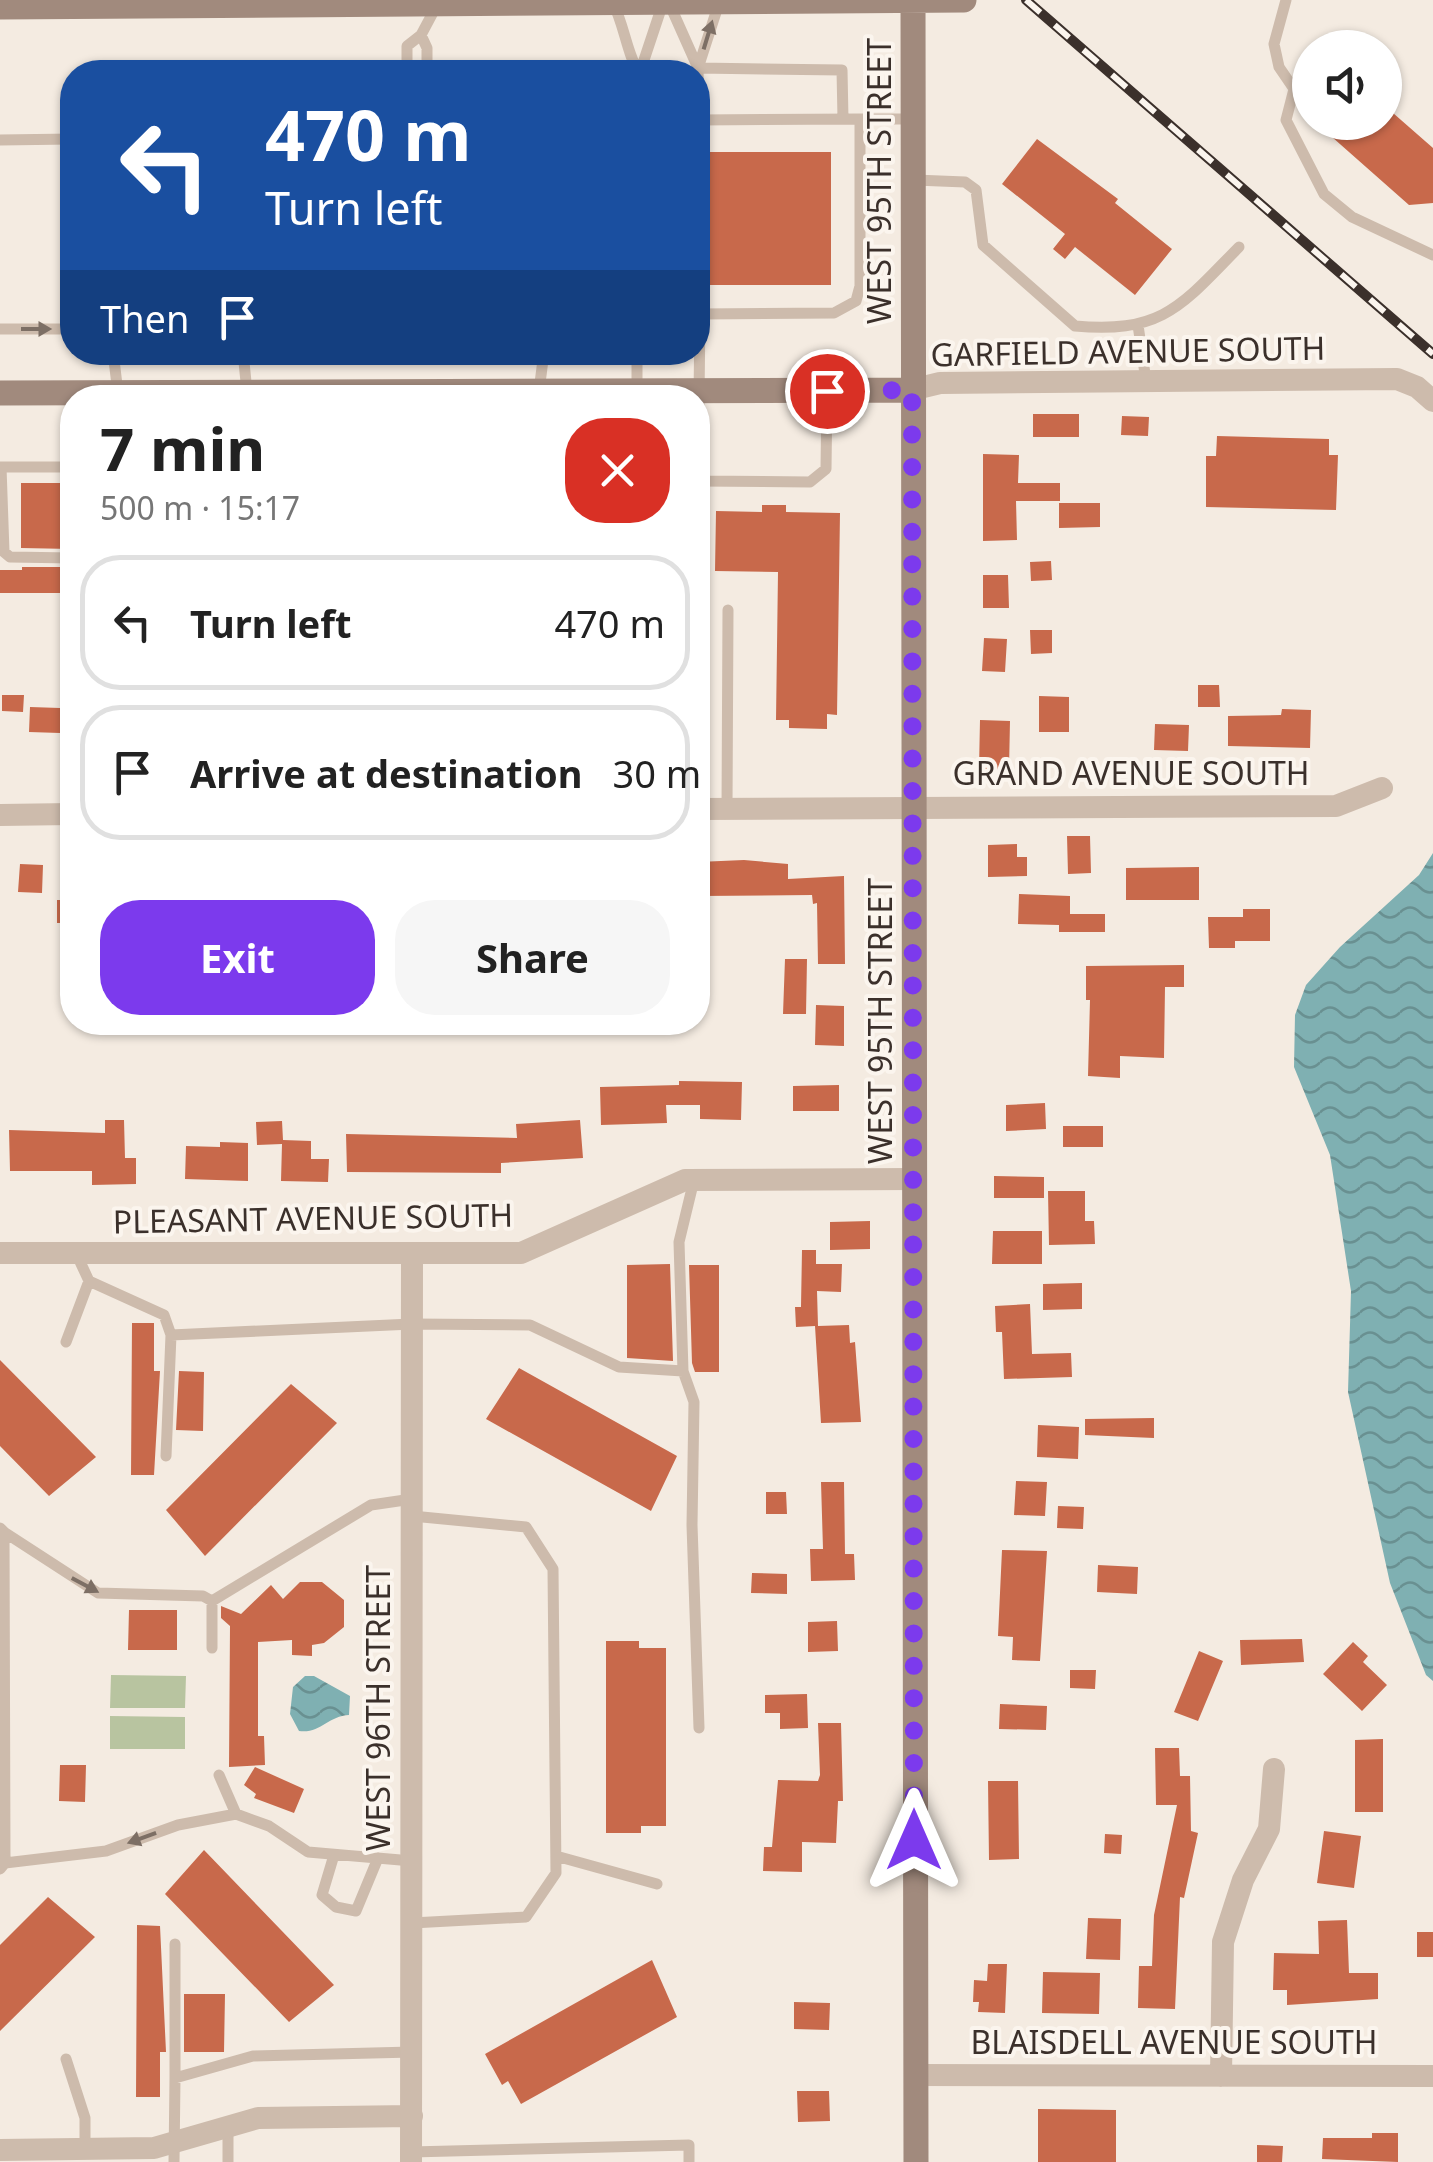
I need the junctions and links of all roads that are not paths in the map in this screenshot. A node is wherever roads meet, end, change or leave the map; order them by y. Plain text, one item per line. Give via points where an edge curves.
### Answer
1 (964, 0) edge
2 (1286, 0) edge
3 (913, 1) edge
4 (437, 2) edge
5 (719, 2) junction
6 (613, 3) junction
7 (666, 3) junction
8 (0, 7) edge
9 (422, 35) junction
10 (407, 60) edge
11 (427, 60) edge
12 (631, 60) edge
13 (643, 60) edge
14 (694, 60) edge
15 (701, 60) edge
16 (710, 68) edge
17 (843, 119) junction
18 (860, 119) junction
19 (912, 119) junction
20 (710, 120) edge
21 (0, 140) edge
22 (60, 140) edge
23 (912, 180) junction
24 (1239, 247) dead end
25 (1433, 255) edge
26 (710, 314) edge
27 (1138, 324) junction
28 (0, 329) edge
29 (60, 330) edge
30 (1146, 381) junction
31 (912, 390) junction
32 (710, 391) edge
33 (827, 391) junction
34 (0, 393) edge
35 (60, 394) edge
36 (1425, 394) edge
37 (1, 467) edge
38 (60, 467) edge
39 (710, 481) edge
40 (60, 558) edge
41 (728, 610) dead end
42 (1382, 788) dead end
43 (914, 806) junction
44 (727, 808) junction
45 (710, 809) edge
46 (60, 814) edge
47 (0, 815) edge
48 (913, 1179) junction
49 (694, 1180) junction
50 (0, 1253) edge
51 (76, 1253) junction
52 (412, 1253) junction
53 (89, 1281) junction
54 (412, 1324) junction
55 (170, 1336) junction
56 (66, 1342) dead end
57 (683, 1371) junction
58 (166, 1456) dead end
59 (412, 1507) junction
60 (2, 1530) edge
61 (212, 1601) junction
62 (212, 1648) dead end
63 (699, 1728) dead end
64 (1274, 1769) dead end
65 (219, 1775) dead end
66 (236, 1814) junction
67 (334, 1854) junction
68 (556, 1856) junction
69 (378, 1858) junction
70 (412, 1861) junction
71 (2, 1866) edge
72 (657, 1884) dead end
73 (412, 1922) junction
74 (175, 1944) dead end
75 (412, 2052) junction
76 (66, 2058) dead end
77 (915, 2075) junction
78 (1221, 2076) junction
79 (1433, 2076) edge
80 (175, 2078) junction
81 (412, 2116) junction
82 (228, 2127) junction
83 (0, 2150) edge
84 (85, 2150) junction
85 (174, 2152) edge
86 (412, 2157) edge
87 (228, 2162) edge
88 (689, 2162) edge
89 (916, 2162) edge

1 - 3 street
2 - 25 lane via 1274,44 1294,90 1286,120 1302,157 1324,194 1352,216
3 - 5 street
3 - 19 street, WEST 95TH STREET
4 - 6 street
4 - 8 street
4 - 9 lane
5 - 7 street
15 -> 5 lane
6 - 7 street
6 - 12 lane
7 - 13 lane via 650,29
7 - 14 lane
9 - 10 lane via 406,46
9 - 11 lane
16 - 17 lane via 842,70
17 - 18 lane
17 - 20 lane
18 - 19 lane
18 - 26 lane via 856,301 834,313
19 - 23 street, WEST 95TH STREET
21 - 22 lane
23 - 27 lane via 965,182 976,190 982,245 1075,326
23 - 31 street, WEST 95TH STREET
24 - 27 lane via 1172,312
27 - 30 lane
28 -> 29 lane
30 - 31 street, GARFIELD AVENUE SOUTH via 940,382
30 - 36 street, GARFIELD AVENUE SOUTH via 1397,379
31 - 33 street, GARFIELD AVENUE SOUTH
31 - 43 street, WEST 95TH STREET
32 - 33 street, GARFIELD AVENUE SOUTH
33 - 39 lane via 826,469 810,482
34 - 35 street, GARFIELD AVENUE SOUTH
37 - 38 lane
37 - 40 lane via 4,552
41 - 44 lane
42 - 43 street, GRAND AVENUE SOUTH via 1336,806
43 - 44 street, GRAND AVENUE SOUTH
43 - 48 street, WEST 95TH STREET
44 - 45 street, GRAND AVENUE SOUTH
46 - 47 street
48 - 49 street, PLEASANT AVENUE SOUTH
48 - 77 street, WEST 95TH STREET
49 - 52 street, PLEASANT AVENUE SOUTH via 521,1252
49 - 57 lane via 679,1242
50 - 51 street, PLEASANT AVENUE SOUTH
51 - 52 street, PLEASANT AVENUE SOUTH
51 - 53 lane
52 - 54 street, WEST 96TH STREET
53 - 55 lane via 164,1315
53 - 56 lane
54 - 55 lane
54 - 57 lane via 530,1326 619,1366
54 - 59 street, WEST 96TH STREET
55 - 58 lane
57 - 63 lane via 694,1402
59 - 61 lane via 370,1505
59 - 68 lane via 526,1528 553,1568
59 - 70 street, WEST 96TH STREET
60 -> 61 lane via 98,1593
60 - 71 lane
61 - 62 lane
64 - 78 street via 1270,1829 1243,1880 1224,1942
65 - 66 lane
66 - 67 lane via 308,1852
66 -> 71 lane via 178,1824 106,1851
67 - 69 lane
67 - 69 lane via 322,1895 356,1911
68 - 72 lane
68 - 73 lane via 556,1874 526,1917
69 - 70 lane
70 - 73 street, WEST 96TH STREET
73 - 75 street, WEST 96TH STREET
74 - 80 lane
75 - 80 lane via 253,2056
75 - 81 street, WEST 96TH STREET
76 - 84 lane via 85,2118
77 - 78 street, BLAISDELL AVENUE SOUTH
77 - 89 street, WEST 95TH STREET
78 - 79 street, BLAISDELL AVENUE SOUTH
80 - 85 lane
81 - 82 street via 281,2116
81 - 86 street, WEST 96TH STREET
82 - 85 street
82 - 87 lane
83 - 84 street
84 - 85 street
86 - 88 lane via 689,2145

